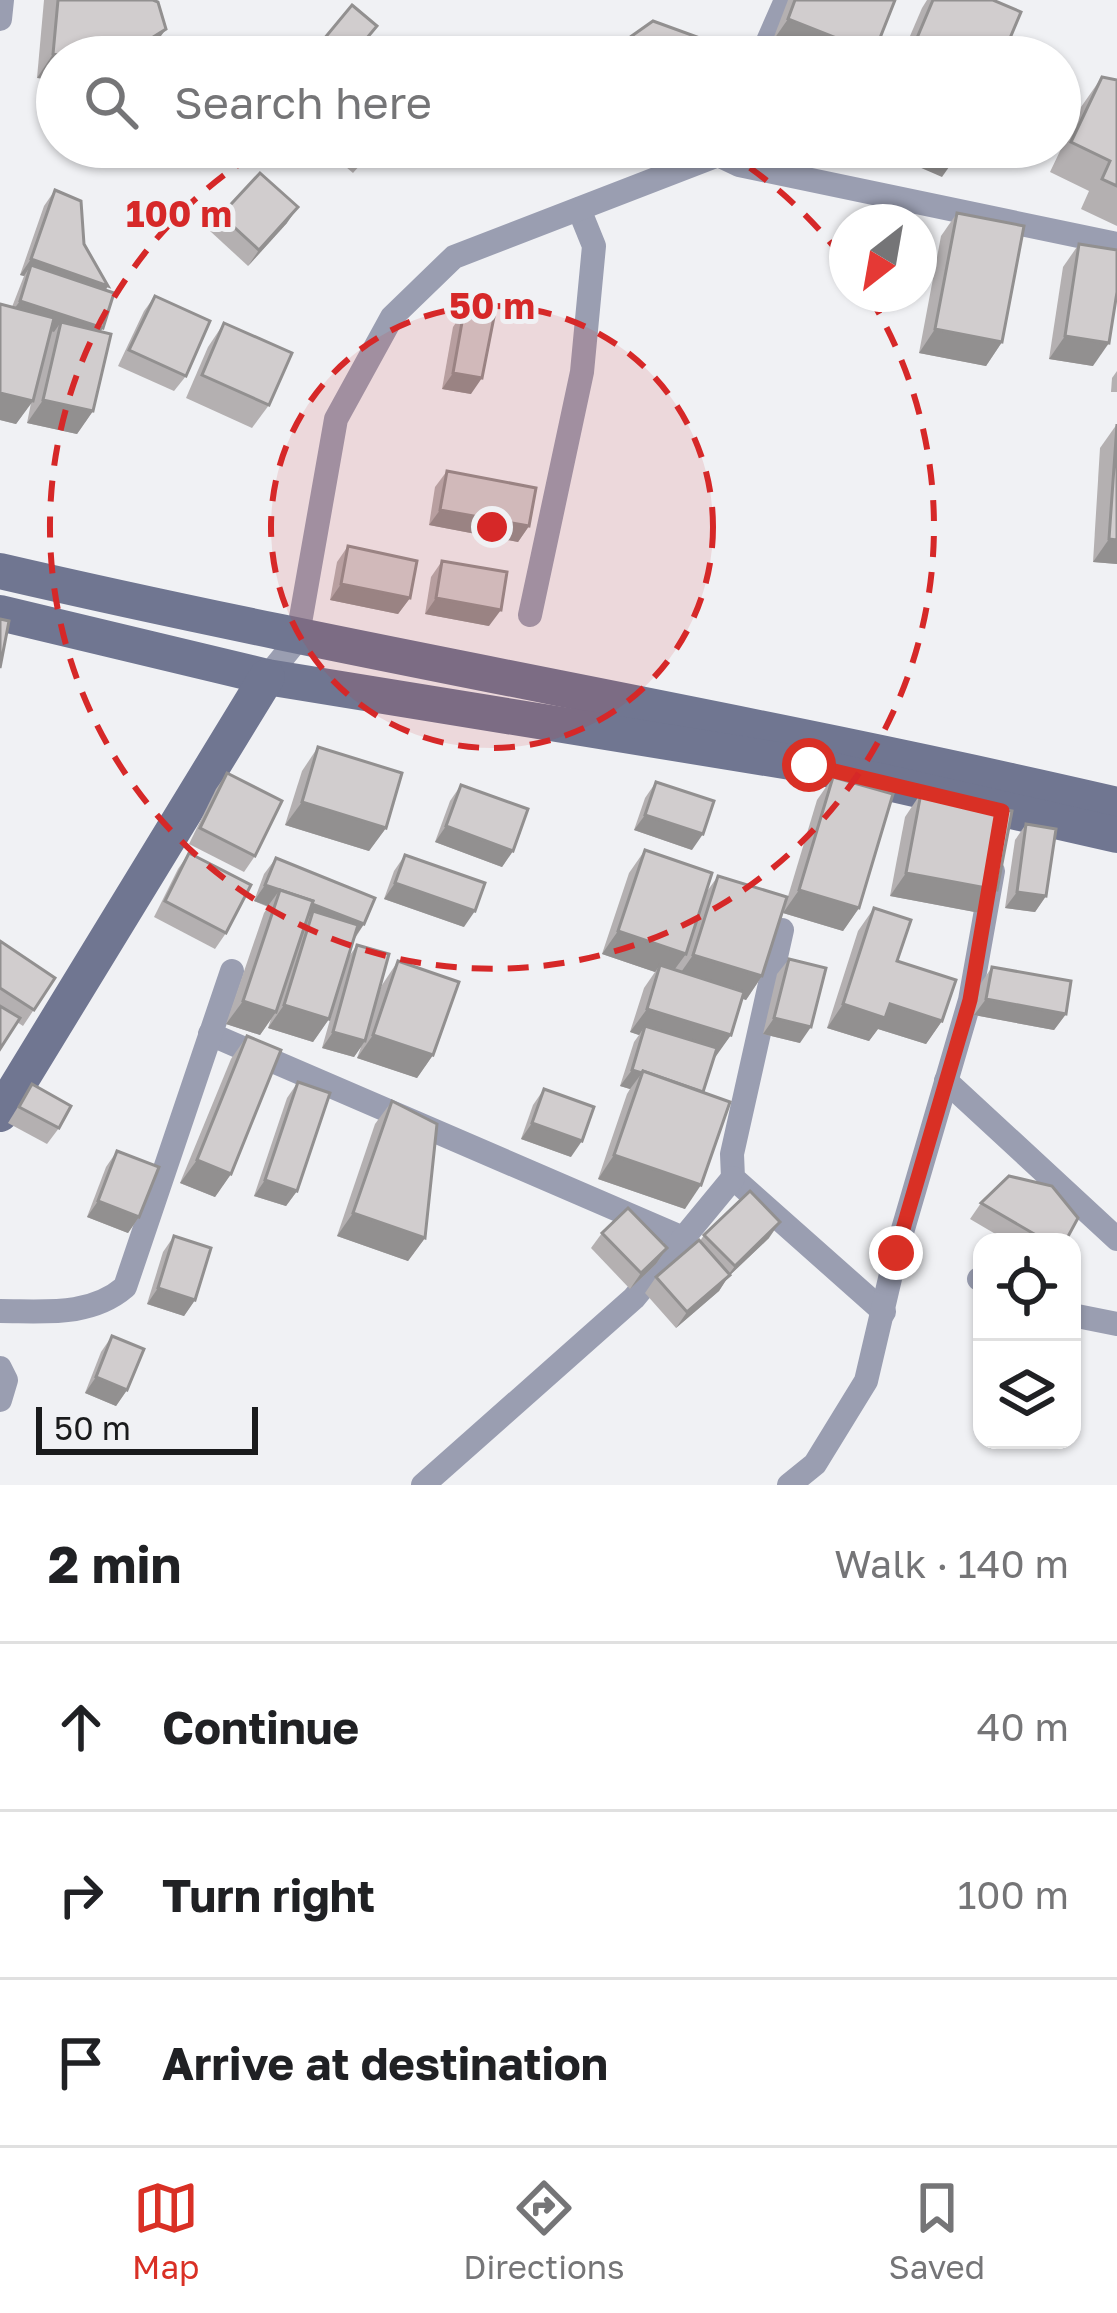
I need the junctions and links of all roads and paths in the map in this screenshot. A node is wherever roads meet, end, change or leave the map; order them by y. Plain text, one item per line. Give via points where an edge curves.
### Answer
1 (2, 0) edge
2 (786, 0) edge
3 (0, 19) edge
4 (770, 36) edge
5 (679, 168) edge
6 (753, 168) edge
7 (579, 209) junction
8 (1117, 244) edge
9 (0, 571) edge
10 (0, 613) edge
11 (530, 615) dead end
12 (297, 640) junction
13 (268, 677) junction
14 (1117, 805) edge
15 (999, 833) junction
16 (1117, 835) edge
17 (782, 930) edge
18 (232, 971) dead end
19 (210, 1034) junction
20 (946, 1081) junction
21 (0, 1114) edge
22 (733, 1178) junction
23 (683, 1238) junction
24 (1117, 1238) edge
25 (0, 1311) edge
26 (884, 1312) junction
27 (1081, 1317) edge
28 (1117, 1324) edge
29 (0, 1368) edge
30 (0, 1400) edge
31 (423, 1485) edge
32 (789, 1485) edge

1 - 3 street
2 - 4 street
5 - 7 street
6 - 8 street
7 - 11 street via 594,246 582,372
7 - 12 street via 454,257 392,317 336,419
9 - 12 street
10 - 13 street
12 - 13 street
12 - 14 street via 798,733
13 - 15 street via 809,765
13 - 21 street
15 - 16 street
15 - 20 street via 970,1000
17 - 22 street
18 - 19 street
19 - 23 street
19 - 25 street via 125,1287 107,1303 67,1311
20 - 24 street
20 - 26 street
22 - 23 street
22 - 26 street
23 - 31 street via 634,1298
26 - 32 street via 866,1381 842,1425
27 - 28 street
29 - 30 street

